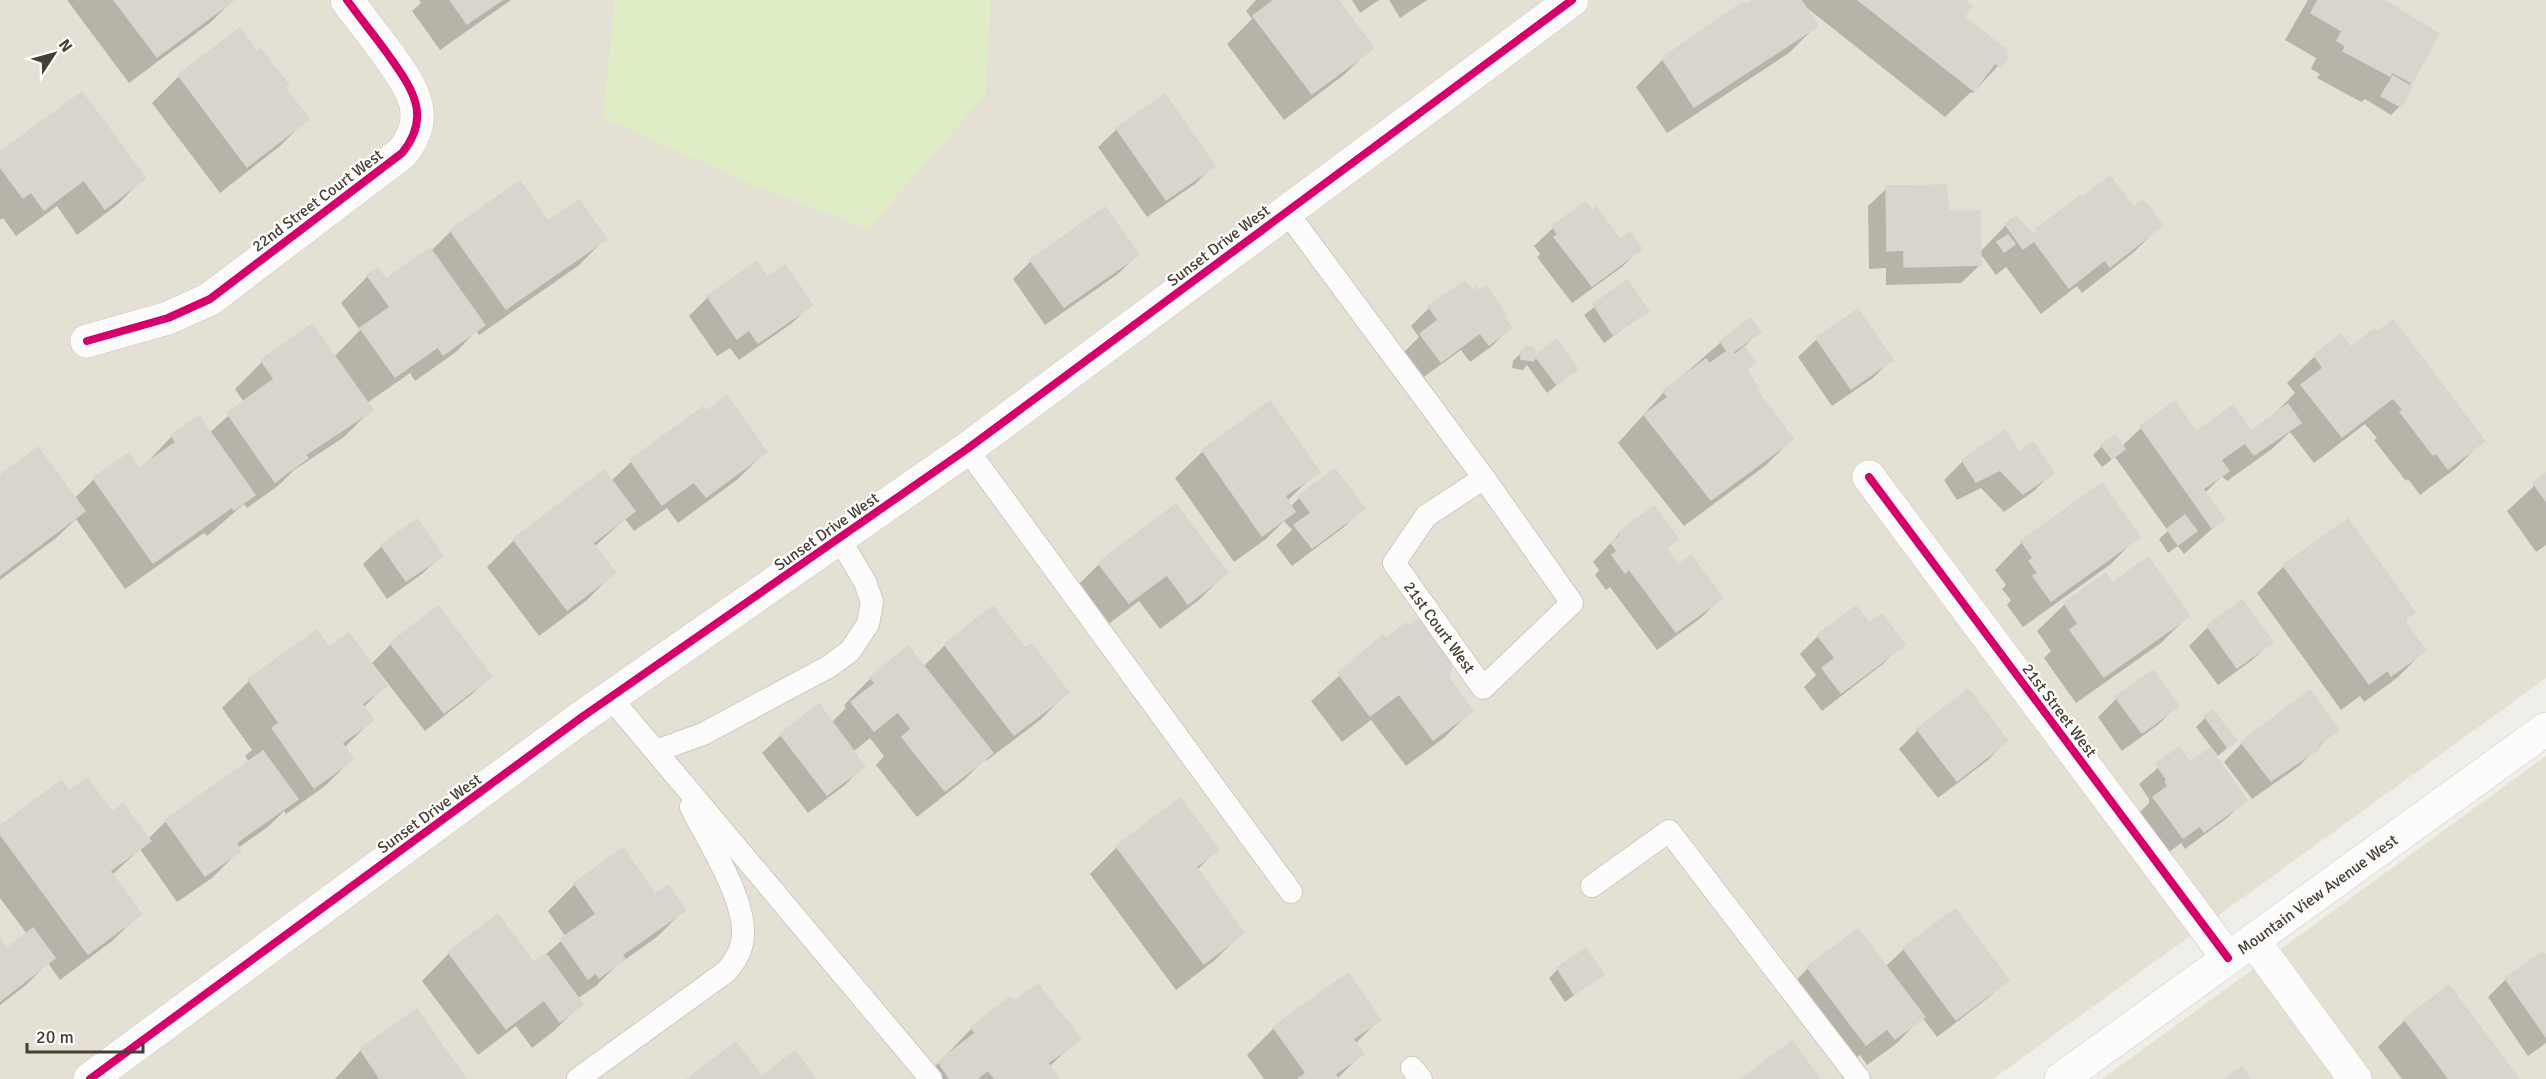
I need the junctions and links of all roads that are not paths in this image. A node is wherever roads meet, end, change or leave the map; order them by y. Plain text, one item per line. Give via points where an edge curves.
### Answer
1 (347, 0) edge
2 (1572, 0) edge
3 (1286, 211) junction
4 (87, 341) dead end
5 (967, 449) junction
6 (1869, 477) dead end
7 (1484, 478) junction
8 (839, 538) junction
9 (610, 697) junction
10 (2546, 729) edge
11 (656, 750) junction
12 (670, 768) junction
13 (1592, 886) dead end
14 (1291, 892) dead end
15 (2241, 949) junction
16 (90, 1079) edge
17 (578, 1079) edge
18 (931, 1079) edge
19 (1859, 1079) edge
20 (2061, 1079) edge
21 (2355, 1079) edge

1 - 4 street, 22nd Street Court West via 412,88 417,122 412,140 402,153 210,299 168,318
2 - 3 street, Sunset Drive West
3 - 5 street, Sunset Drive West
3 - 7 lane, 21st Court West
5 - 8 street, Sunset Drive West
5 - 14 lane
6 - 15 street, 21st Street West
7 - 7 lane, 21st Court West via 1572,603 1483,688 1394,562 1426,516
8 - 9 street, Sunset Drive West
8 - 11 lane via 866,582 872,602 868,624 855,645 828,667 703,734
9 - 11 lane
9 - 16 street, Sunset Drive West
10 - 15 street, Mountain View Avenue West
11 - 12 lane
12 - 17 lane via 732,886 743,926 743,942 727,971
12 - 18 lane
13 - 19 lane via 1669,831
15 - 20 street, Mountain View Avenue West
15 - 21 street, 21st Street West

